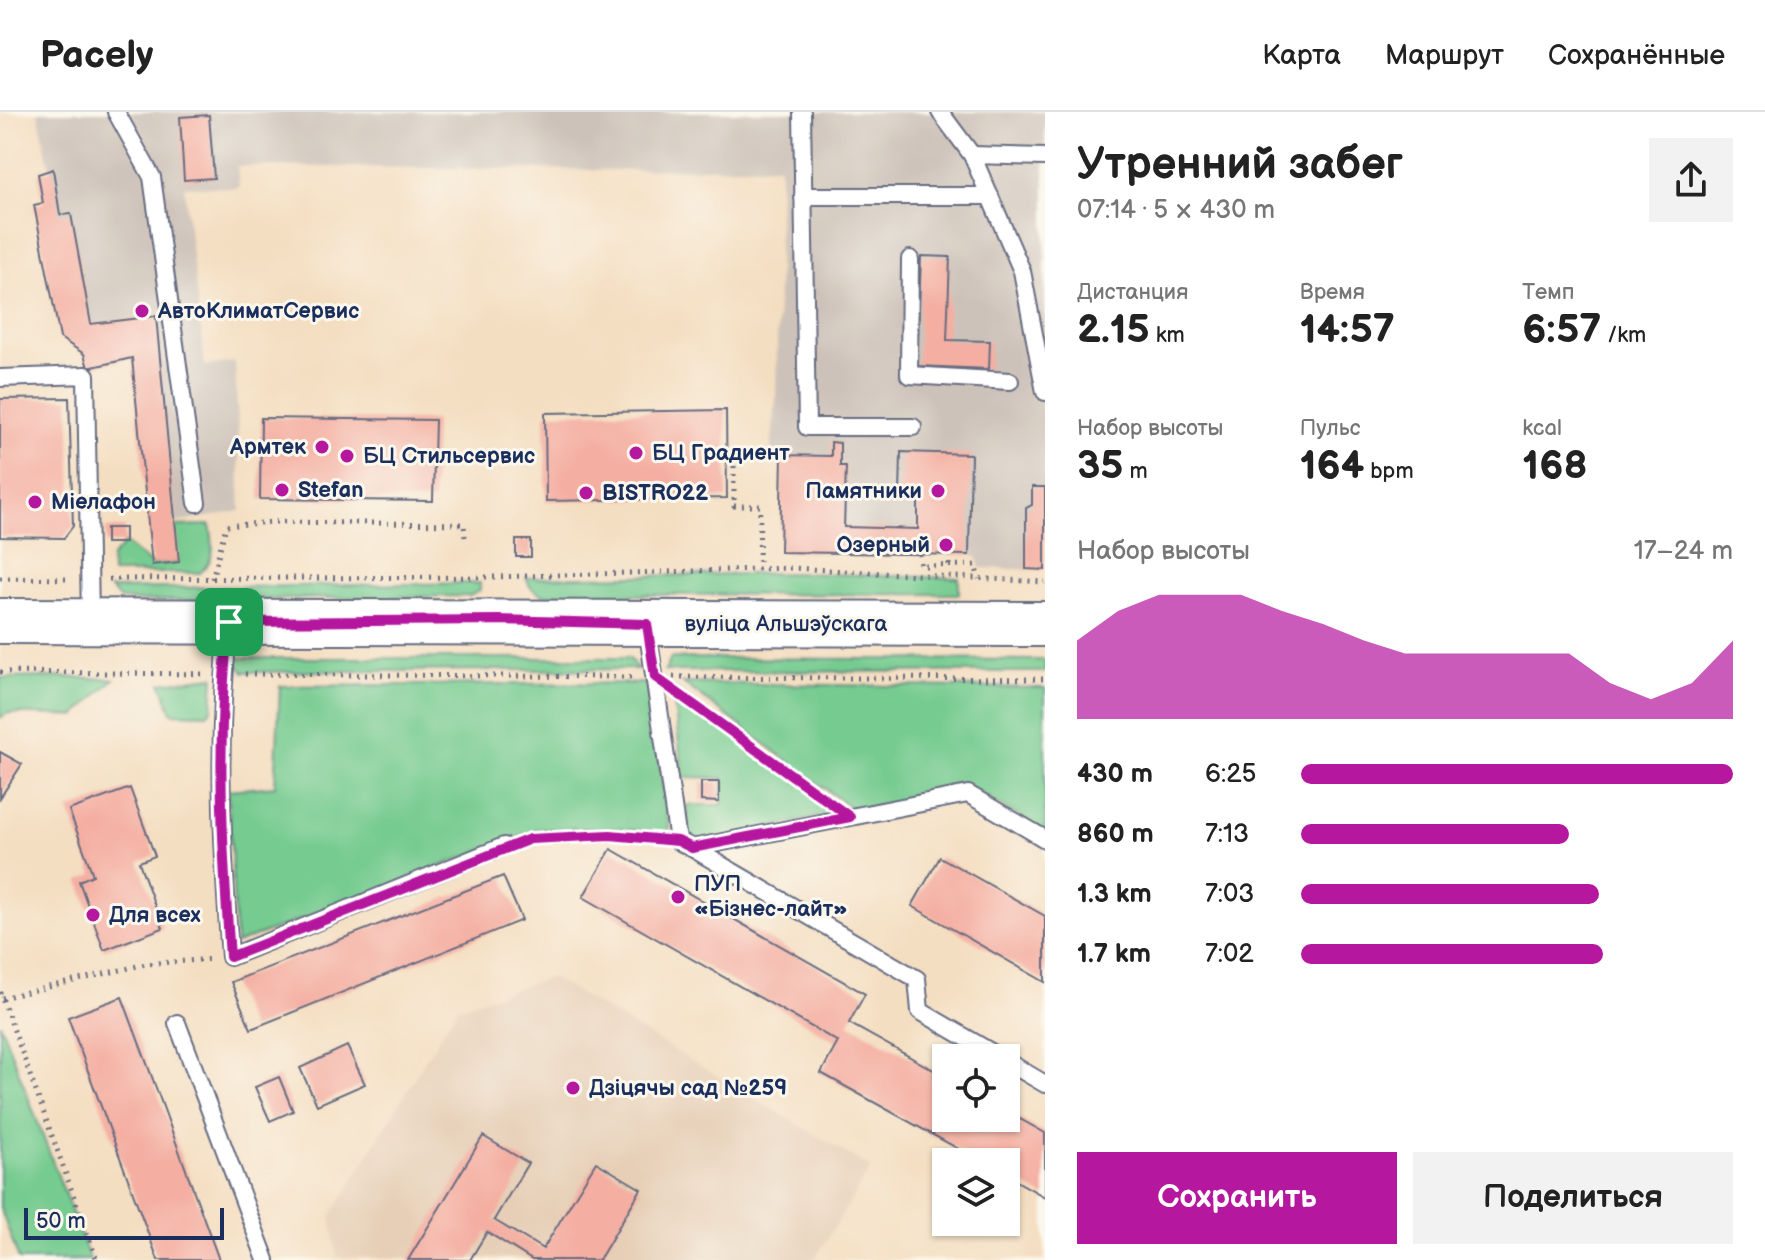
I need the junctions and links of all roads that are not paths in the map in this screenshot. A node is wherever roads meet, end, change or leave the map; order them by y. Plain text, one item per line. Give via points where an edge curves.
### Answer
1 (116, 112) edge
2 (802, 112) edge
3 (940, 112) edge
4 (972, 155) junction
5 (1045, 157) edge
6 (803, 196) junction
7 (990, 196) junction
8 (910, 259) dead end
9 (0, 378) edge
10 (1010, 381) dead end
11 (1045, 392) edge
12 (913, 427) dead end
13 (197, 503) dead end
14 (89, 600) junction
15 (0, 621) edge
16 (229, 622) junction
17 (647, 624) junction
18 (1045, 624) edge
19 (1045, 839) edge
20 (685, 845) junction
21 (504, 846) road end
22 (177, 1023) dead end
23 (977, 1044) edge
24 (1020, 1069) edge
25 (1045, 1084) edge
26 (266, 1260) edge

1 - 13 lane via 152,177
2 - 6 lane
3 - 4 lane
4 - 5 lane
4 - 7 lane
6 - 7 lane
6 - 12 lane via 807,427
7 - 11 lane via 1022,271
8 - 10 lane via 909,375
9 - 14 lane via 86,375
14 - 15 main road, вуліца Альшэўскага
14 - 16 main road, вуліца Альшэўскага
16 - 17 main road, вуліца Альшэўскага
16 - 21 lane via 220,817 230,957
17 - 18 main road, вуліца Альшэўскага
17 - 20 lane
19 - 20 lane via 968,794
20 - 23 lane via 917,979 920,1011
22 - 26 lane
24 - 25 lane

